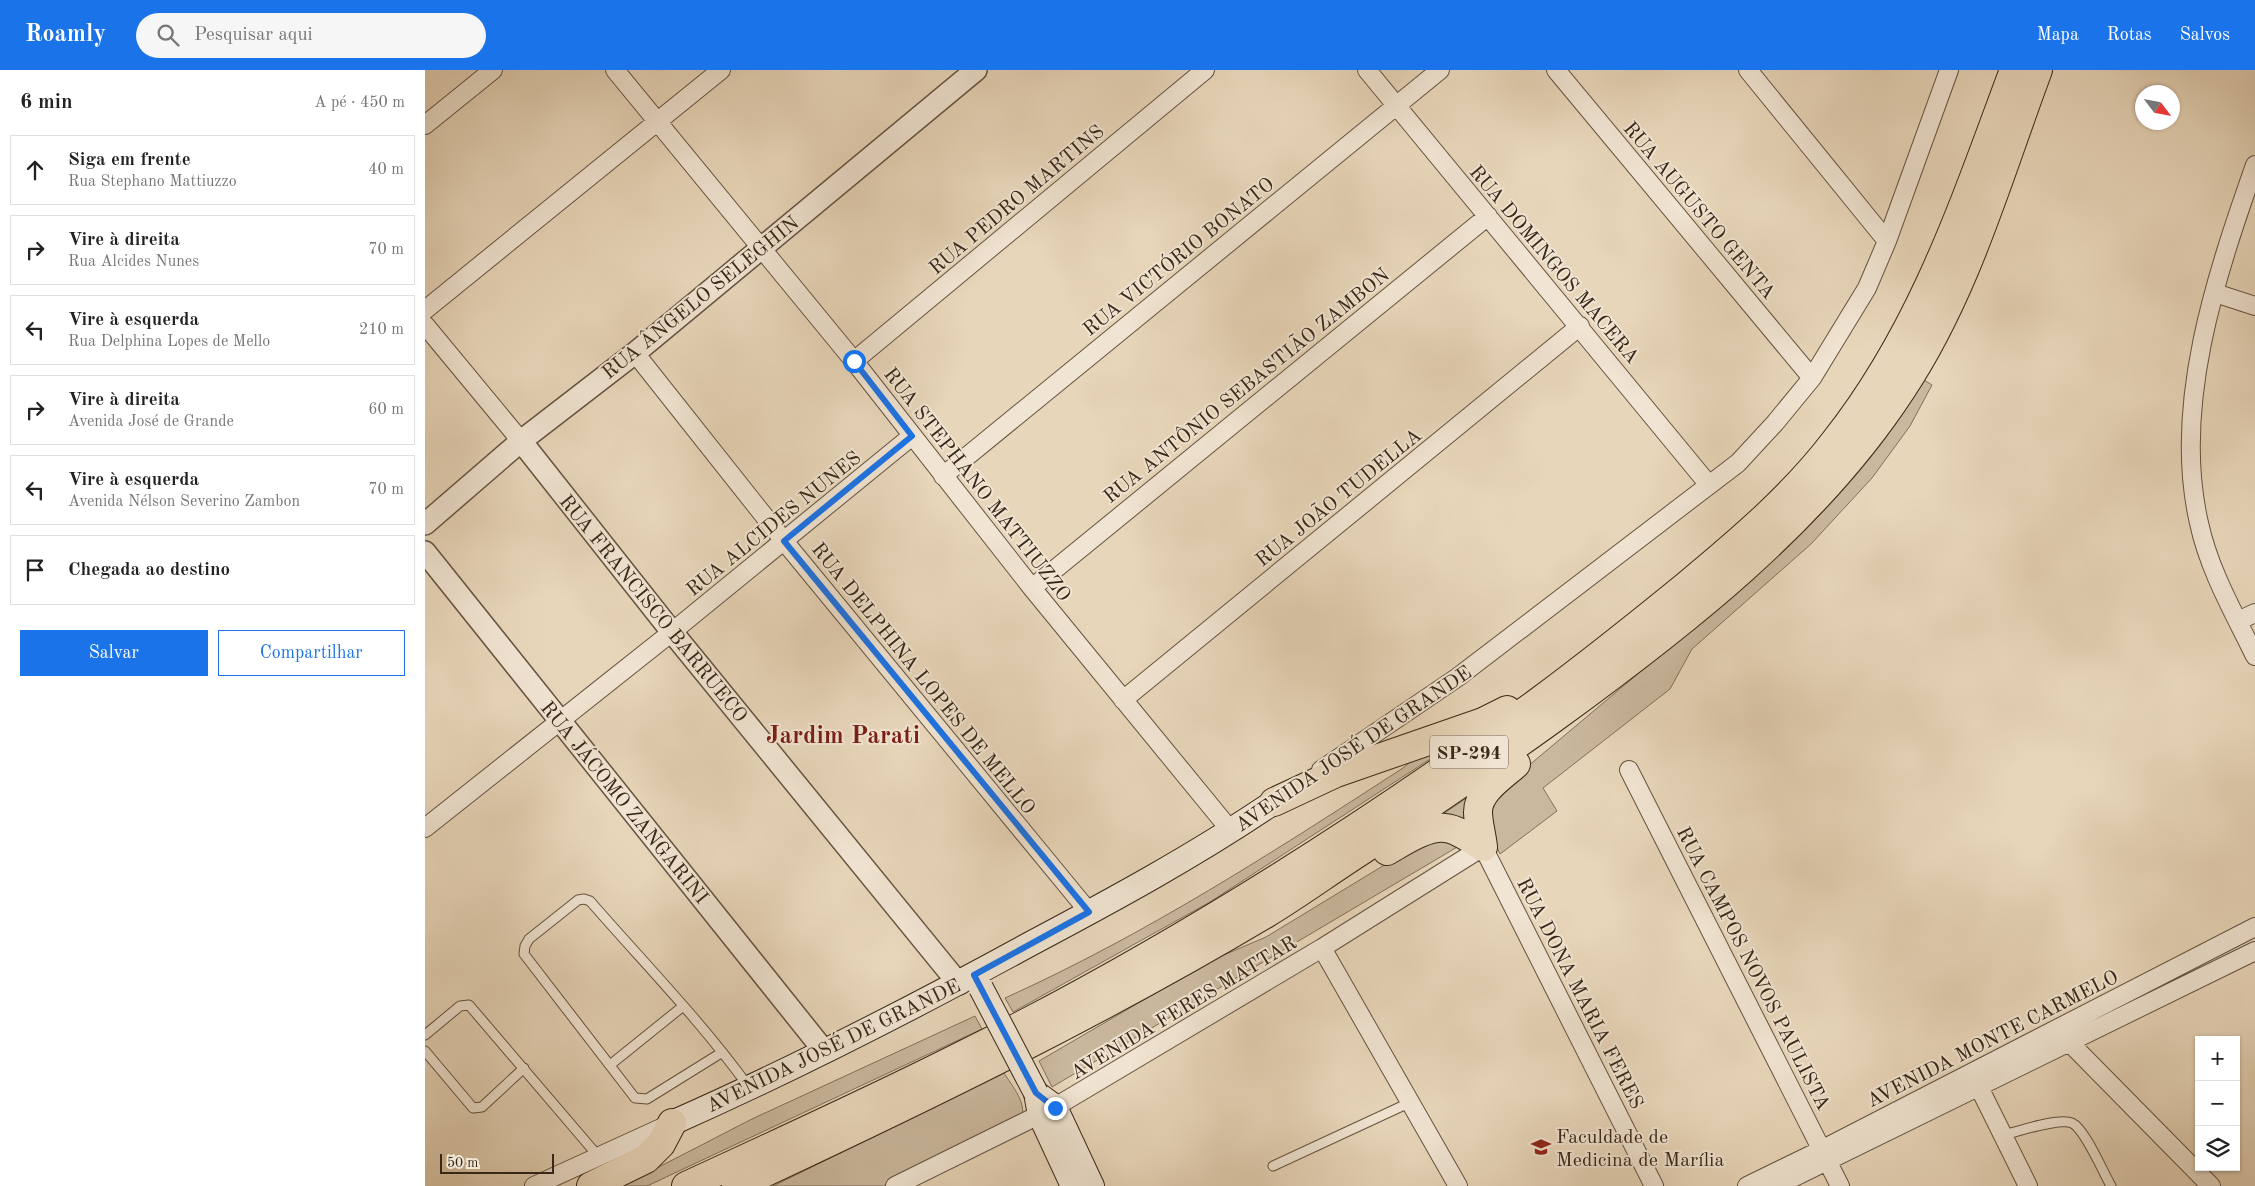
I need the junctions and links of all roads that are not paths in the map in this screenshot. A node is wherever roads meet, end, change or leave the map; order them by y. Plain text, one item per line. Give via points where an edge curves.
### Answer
1 (493, 70) edge
2 (615, 70) edge
3 (721, 70) edge
4 (976, 70) edge
5 (1205, 70) edge
6 (1367, 70) edge
7 (1440, 70) edge
8 (1556, 70) edge
9 (1748, 70) edge
10 (2014, 70) edge
11 (2038, 70) edge
12 (1943, 74) edge
13 (1397, 105) junction
14 (659, 121) junction
15 (425, 125) edge
16 (2255, 165) edge
17 (1488, 216) junction
18 (1887, 241) junction
19 (761, 247) junction
20 (2215, 293) junction
21 (2255, 306) edge
22 (425, 310) edge
23 (425, 325) edge
24 (1580, 326) junction
25 (635, 353) junction
26 (854, 361) junction
27 (1812, 378) junction
28 (912, 436) junction
29 (521, 441) junction
30 (943, 476) junction
31 (1709, 485) junction
32 (425, 524) edge
33 (784, 541) junction
34 (425, 552) edge
35 (1032, 588) junction
36 (2255, 613) edge
37 (2238, 621) junction
38 (672, 632) junction
39 (2255, 656) edge
40 (1605, 666) junction
41 (1123, 700) junction
42 (561, 720) junction
43 (1629, 770) dead end
44 (1274, 802) junction
45 (425, 828) edge
46 (1231, 831) junction
47 (1483, 847) junction
48 (1273, 909) junction
49 (1089, 912) junction
50 (2255, 927) edge
51 (1322, 948) junction
52 (2255, 952) edge
53 (971, 982) junction
54 (682, 1007) junction
55 (2066, 1023) junction
56 (425, 1035) edge
57 (2070, 1043) junction
58 (425, 1050) edge
59 (825, 1052) junction
60 (721, 1054) junction
61 (609, 1065) junction
62 (524, 1068) junction
63 (1975, 1079) junction
64 (750, 1089) junction
65 (1411, 1102) junction
66 (1044, 1105) junction
67 (672, 1123) junction
68 (2003, 1135) junction
69 (1825, 1155) junction
70 (598, 1156) junction
71 (1273, 1166) dead end
72 (534, 1186) edge
73 (591, 1186) edge
74 (687, 1186) edge
75 (736, 1186) edge
76 (895, 1186) edge
77 (1073, 1186) edge
78 (1092, 1186) edge
79 (1458, 1186) edge
80 (1654, 1186) edge
81 (1747, 1186) edge
82 (1776, 1186) edge
83 (1840, 1186) edge
84 (2028, 1186) edge
85 (2111, 1186) edge
86 (2211, 1186) edge

1 - 15 street
2 - 14 street, RUA STEPHANO MATTIUZZO
3 - 14 street
4 - 19 street, RUA ÂNGELO SELEGHIN
5 - 26 street, RUA PEDRO MARTINS
6 - 13 street, RUA DOMINGOS MACERA
7 - 13 street, RUA VICTÓRIO BONATO
8 - 27 street, RUA AUGUSTO GENTA
9 - 18 street
10 - 40 highway, SP-294 via 1946,252 1903,340 1859,409 1807,475
11 - 40 highway, SP-294 via 1947,308 1923,355 1879,422 1811,504 1775,539 1723,585
12 - 18 street, AVENIDA JOSÉ DE GRANDE
13 - 17 street, RUA DOMINGOS MACERA
13 - 30 street, RUA VICTÓRIO BONATO
14 - 19 street, RUA STEPHANO MATTIUZZO
14 - 22 street
16 - 20 street via 2225,252
17 - 24 street, RUA DOMINGOS MACERA
17 - 35 street, RUA ANTÔNIO SEBASTIÃO ZAMBON
18 - 27 street, AVENIDA JOSÉ DE GRANDE via 1867,288
19 - 25 street, RUA ÂNGELO SELEGHIN
19 - 26 street, RUA STEPHANO MATTIUZZO
20 - 21 street
20 - 37 street via 2195,379 2191,480 2199,526 2219,585
23 - 29 street, RUA FRANCISCO BARRUECO
24 - 31 street, RUA DOMINGOS MACERA
24 - 41 street, RUA JOÃO TUDELLA
25 - 29 street, RUA ÂNGELO SELEGHIN
25 - 33 street, RUA DELPHINA LOPES DE MELLO
26 - 28 street, RUA STEPHANO MATTIUZZO
27 - 31 street, AVENIDA JOSÉ DE GRANDE via 1738,463
28 - 30 street, RUA STEPHANO MATTIUZZO
28 - 33 street, RUA ALCIDES NUNES
29 - 32 street, RUA ÂNGELO SELEGHIN
29 - 38 street, RUA FRANCISCO BARRUECO
30 - 35 street, RUA STEPHANO MATTIUZZO
31 - 44 street, AVENIDA JOSÉ DE GRANDE via 1458,677
33 - 38 street, RUA ALCIDES NUNES
33 - 49 street, RUA DELPHINA LOPES DE MELLO
34 - 42 street, RUA JÁCOMO ZANGARINI
35 - 41 street, RUA STEPHANO MATTIUZZO
36 - 37 street
37 - 39 street
38 - 42 street, RUA ALCIDES NUNES
38 - 53 street, RUA FRANCISCO BARRUECO
40 - 44 highway via 1483,722 1337,773
40 - 47 highway via 1486,791 1478,812
40 - 48 highway, SP-294 via 1477,774
40 - 74 highway, SP-294 via 1324,849 1121,970 965,1055
41 - 46 street, RUA STEPHANO MATTIUZZO
42 - 45 street, RUA ALCIDES NUNES
42 - 59 street, RUA JÁCOMO ZANGARINI
43 - 69 street, RUA CAMPOS NOVOS PAULISTA
44 - 46 main road, AVENIDA JOSÉ DE GRANDE
46 - 49 main road, AVENIDA JOSÉ DE GRANDE
47 - 48 highway via 1456,831 1437,829 1402,843 1303,899
47 - 51 street, AVENIDA FERES MATTAR
47 - 80 street, RUA DONA MARIA FERES
48 - 75 highway, SP-294 via 1129,990 972,1072
49 - 53 main road, AVENIDA JOSÉ DE GRANDE
50 - 55 street, AVENIDA MONTE CARMELO
51 - 65 street
51 - 66 street, AVENIDA FERES MATTAR
52 - 57 street, AVENIDA MONTE CARMELO
53 - 59 main road, AVENIDA JOSÉ DE GRANDE
53 - 66 main road, bridge
54 - 60 lane
54 - 61 lane
54 - 61 lane via 590,901 578,900 529,939 523,954
55 - 57 street
55 - 63 street, AVENIDA MONTE CARMELO
56 - 62 lane via 465,1004 469,1005
57 - 63 street, AVENIDA MONTE CARMELO
57 - 86 street
58 - 62 lane via 473,1108 482,1107
59 - 64 main road, AVENIDA JOSÉ DE GRANDE
60 - 61 lane via 641,1100 635,1098
60 - 64 lane
62 - 70 lane
63 - 68 street
63 - 69 street, AVENIDA MONTE CARMELO
64 - 67 main road, AVENIDA JOSÉ DE GRANDE
65 - 71 lane
65 - 79 street
66 - 76 street, AVENIDA FERES MATTAR
66 - 77 main road
66 - 78 main road
67 - 70 street, AVENIDA JOSÉ DE GRANDE
67 - 73 highway via 661,1144 646,1160
68 - 84 street
68 - 85 lane via 2061,1121 2071,1122 2080,1129
69 - 81 street, AVENIDA MONTE CARMELO
69 - 82 street, AVENIDA MONTE CARMELO
69 - 83 street, RUA CAMPOS NOVOS PAULISTA
70 - 72 street, AVENIDA JOSÉ DE GRANDE

